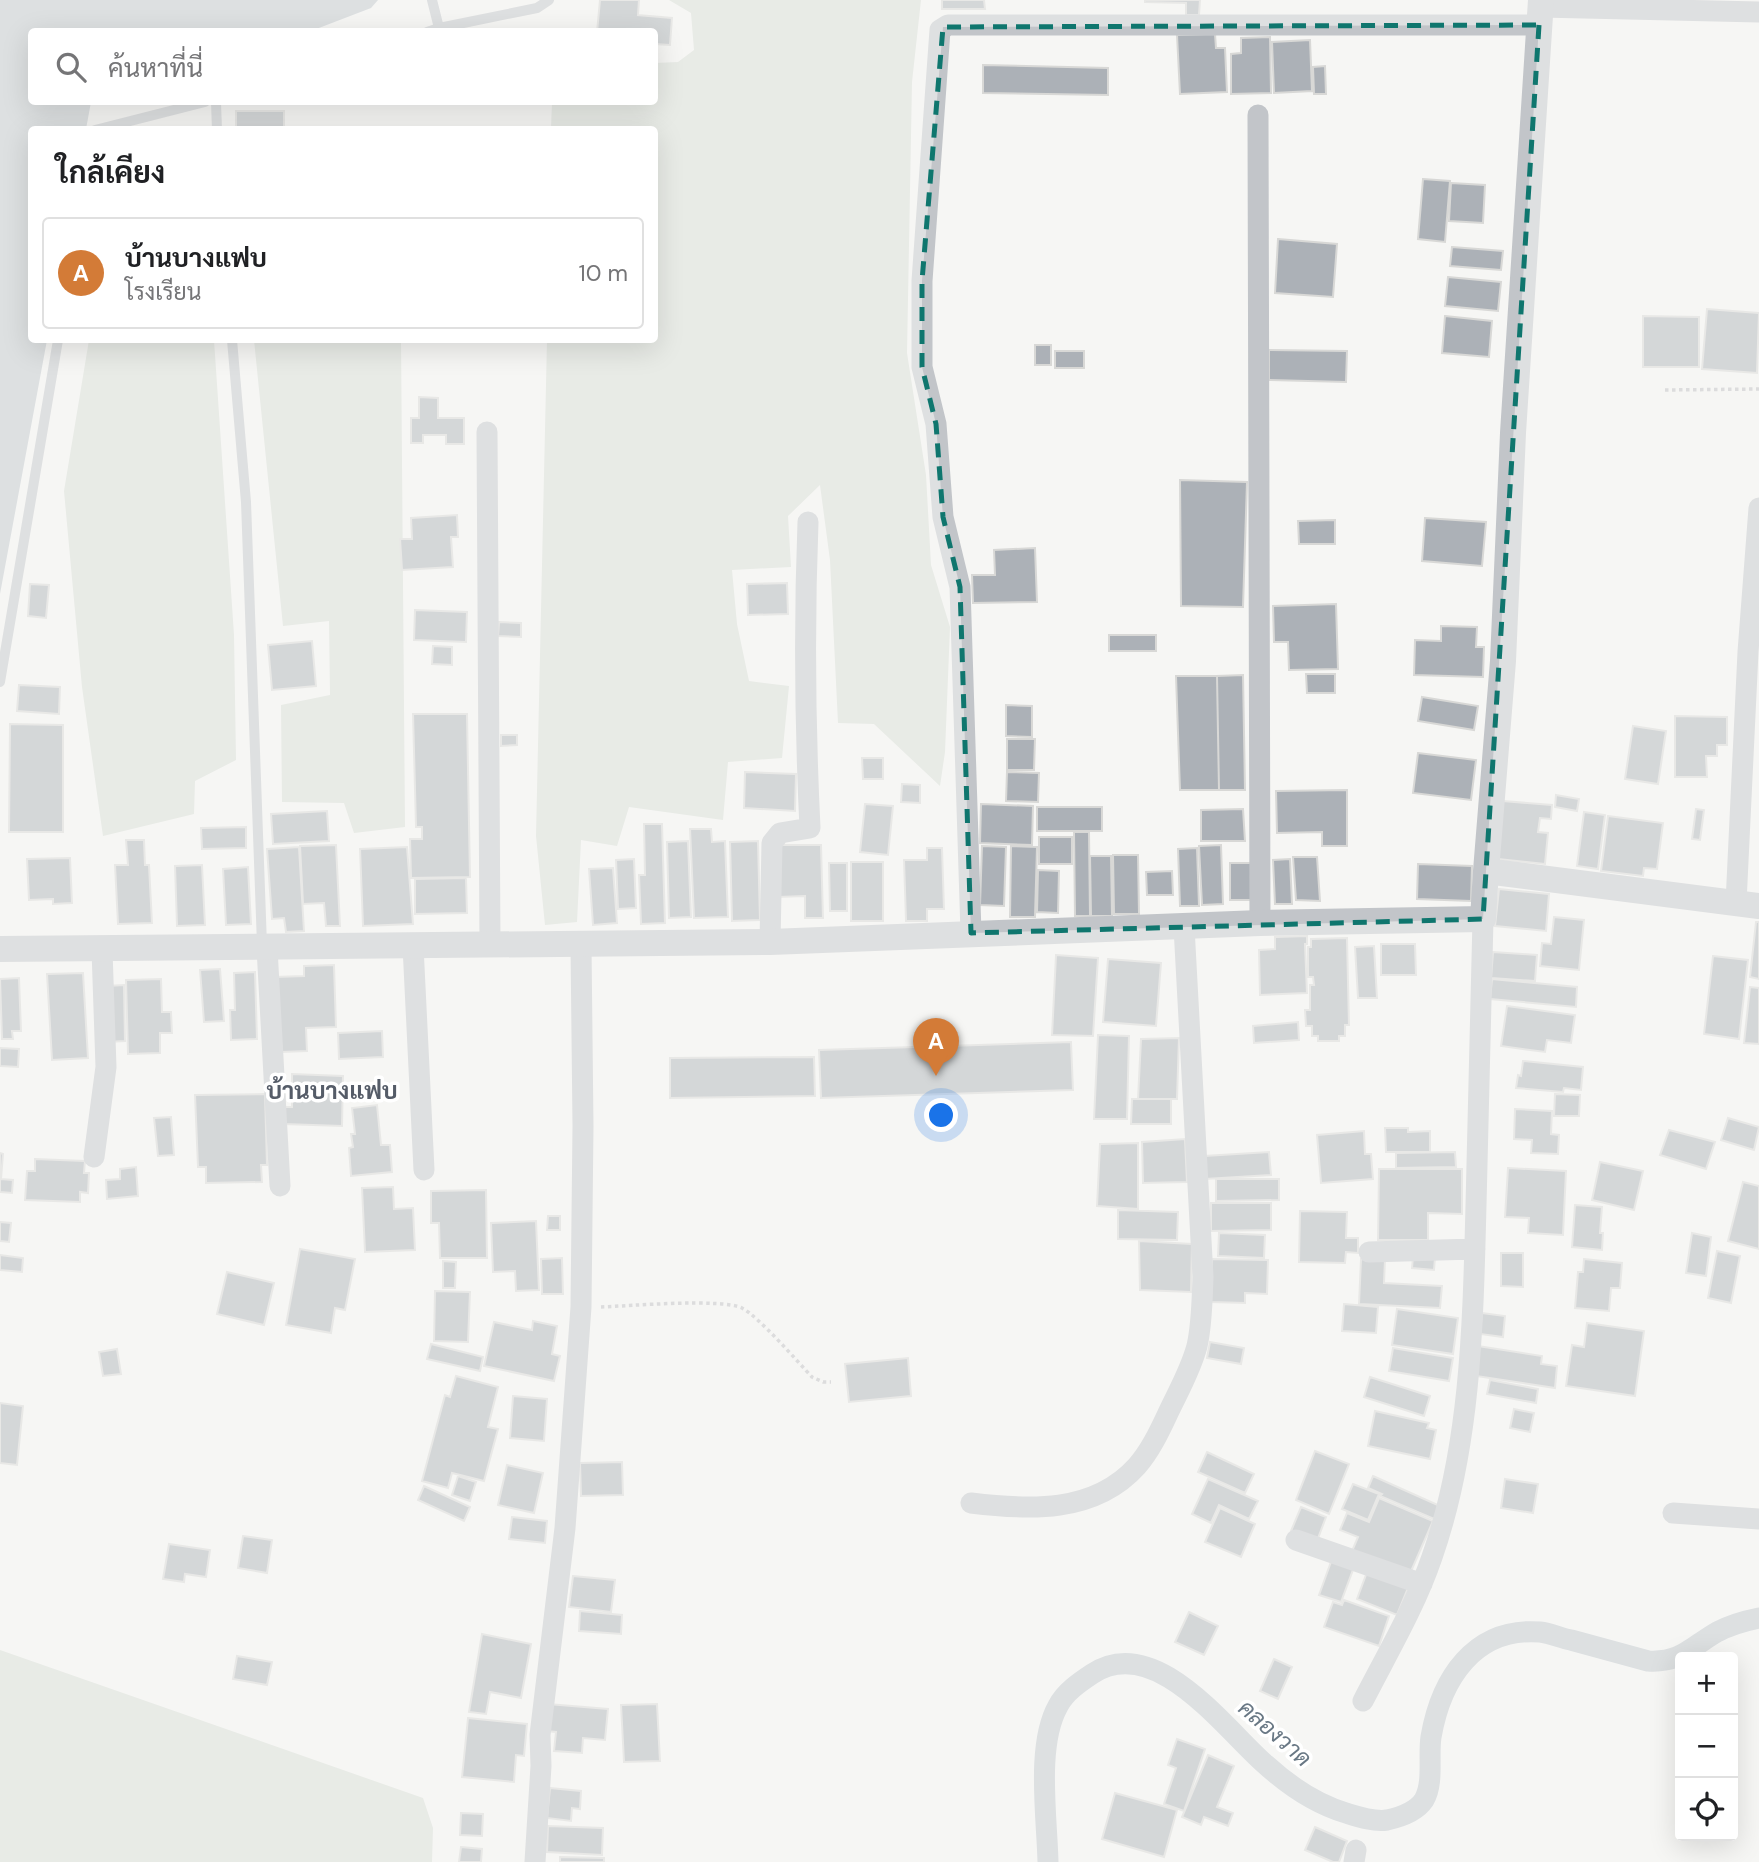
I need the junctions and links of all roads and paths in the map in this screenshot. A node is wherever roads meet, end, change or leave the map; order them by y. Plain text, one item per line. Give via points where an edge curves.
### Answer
1 (432, 0) edge
2 (549, 0) edge
3 (1540, 11) edge
4 (1759, 12) edge
5 (433, 28) edge
6 (442, 28) edge
7 (193, 105) edge
8 (216, 105) edge
9 (1258, 115) dead end
10 (111, 126) edge
11 (217, 126) edge
12 (57, 343) edge
13 (232, 343) edge
14 (1759, 389) edge
15 (1665, 390) dead end
16 (487, 432) dead end
17 (1759, 508) edge
18 (808, 522) dead end
19 (0, 682) edge
20 (1486, 872) junction
21 (1747, 905) edge
22 (1483, 919) junction
23 (1260, 923) junction
24 (1184, 927) junction
25 (971, 933) junction
26 (771, 942) junction
27 (580, 945) junction
28 (413, 946) junction
29 (490, 946) junction
30 (264, 948) junction
31 (0, 949) edge
32 (102, 950) junction
33 (94, 1157) dead end
34 (424, 1170) dead end
35 (280, 1186) dead end
36 (1475, 1250) junction
37 (1369, 1252) dead end
38 (581, 1307) junction
39 (831, 1382) dead end
40 (971, 1503) dead end
41 (1673, 1513) dead end
42 (1759, 1519) edge
43 (1296, 1540) dead end
44 (1422, 1584) junction
45 (1363, 1701) dead end
46 (536, 1862) edge

1 - 5 lane
2 - 6 lane via 537,8
3 - 4 street
3 - 20 street via 1503,661
3 - 25 street via 947,24 940,30 922,281 922,367 936,424 943,517 960,587
7 - 10 lane
8 - 11 lane
9 - 23 street
12 - 19 lane
13 - 30 lane via 246,502
14 - 15 path
16 - 29 street
17 - 21 street via 1748,652
18 - 26 street via 804,638 810,828 780,833 772,843
20 - 21 street
20 - 22 street
22 - 23 street
22 - 36 street
23 - 24 street
24 - 25 street
24 - 40 street via 1203,1277 1200,1328 1191,1365 1146,1455 1111,1488 1077,1502 1047,1507
25 - 26 street
26 - 27 street
27 - 29 street
27 - 38 street
28 - 29 street
28 - 30 street
28 - 34 street
30 - 32 street
30 - 35 street
31 - 32 street
32 - 33 street via 106,1067
36 - 37 street
36 - 44 street via 1465,1403 1449,1495
38 - 39 path via 740,1307 811,1377
38 - 46 street via 565,1528 540,1735
41 - 42 street
43 - 44 street
44 - 45 street

